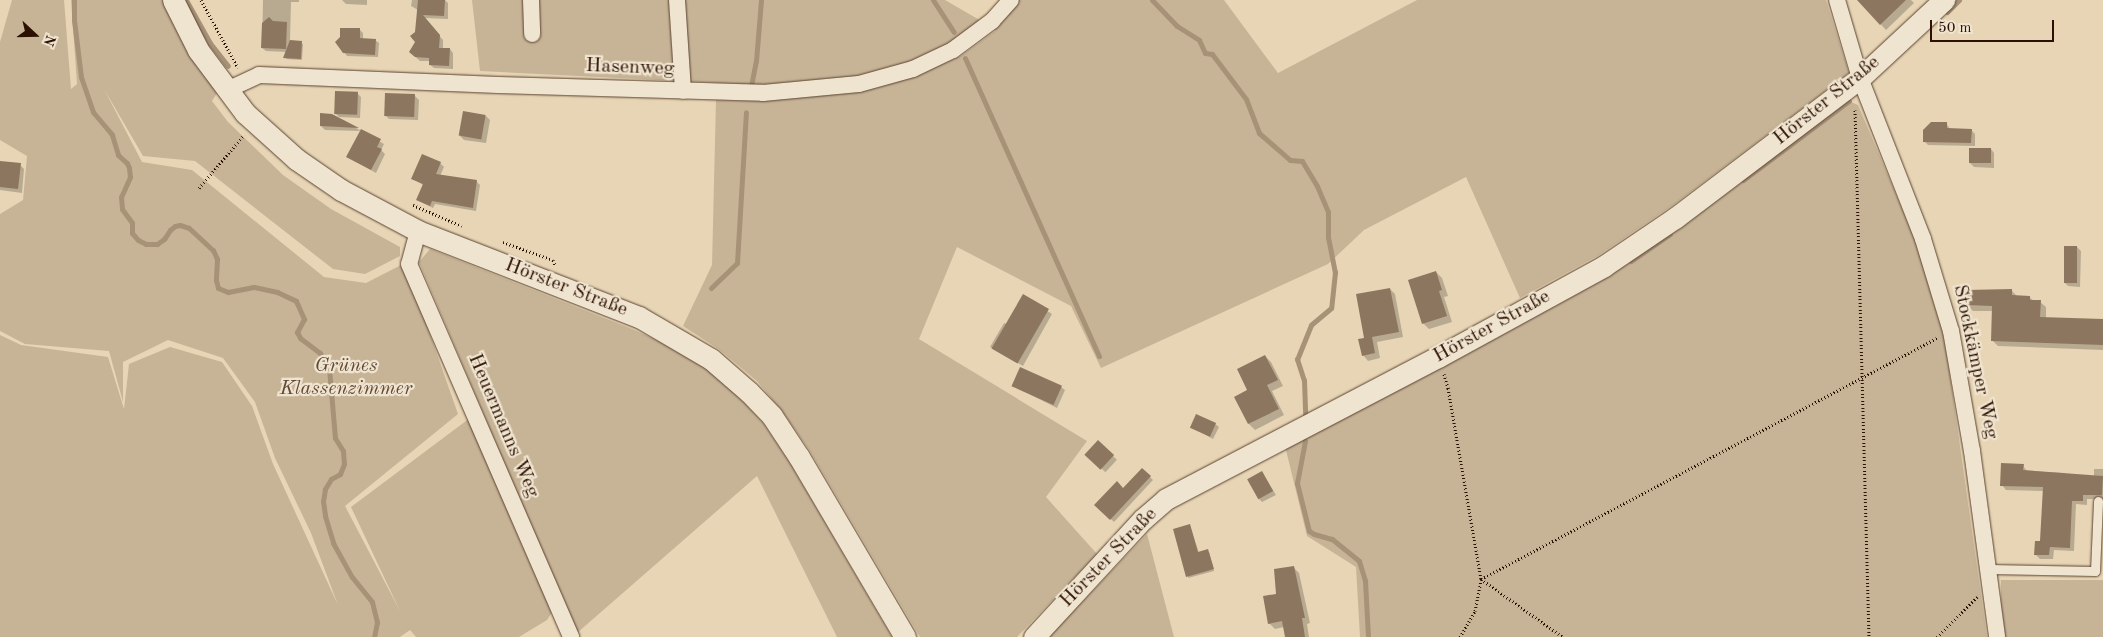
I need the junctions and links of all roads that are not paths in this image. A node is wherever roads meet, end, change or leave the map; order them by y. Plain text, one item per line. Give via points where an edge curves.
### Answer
1 (173, 0) edge
2 (531, 0) edge
3 (677, 0) edge
4 (1011, 0) edge
5 (1837, 0) edge
6 (1944, 0) edge
7 (532, 34) dead end
8 (1860, 78) junction
9 (235, 86) junction
10 (683, 91) junction
11 (418, 232) junction
12 (2098, 501) dead end
13 (1990, 576) junction
14 (571, 637) edge
15 (905, 637) edge
16 (1034, 637) edge
17 (1996, 637) edge

1 - 9 street, Hörster Straße via 198,50
2 - 7 street
3 - 10 street
4 - 10 street, Hasenweg via 992,21 953,50 913,69 859,84 763,93
5 - 8 street, Stockkämper Weg
6 - 8 street, Hörster Straße
8 - 13 street, Stockkämper Weg via 1923,239 1951,330
8 - 16 street, Hörster Straße via 1675,218 1604,266 1166,499
9 - 10 street, Hasenweg via 260,75
9 - 11 street, Hörster Straße via 244,113 296,159 341,190
11 - 14 street, Heuermanns Weg via 409,264
11 - 15 street, Hörster Straße via 639,317 711,359 772,416
12 - 13 lane via 2095,571
13 - 17 street, Stockkämper Weg

